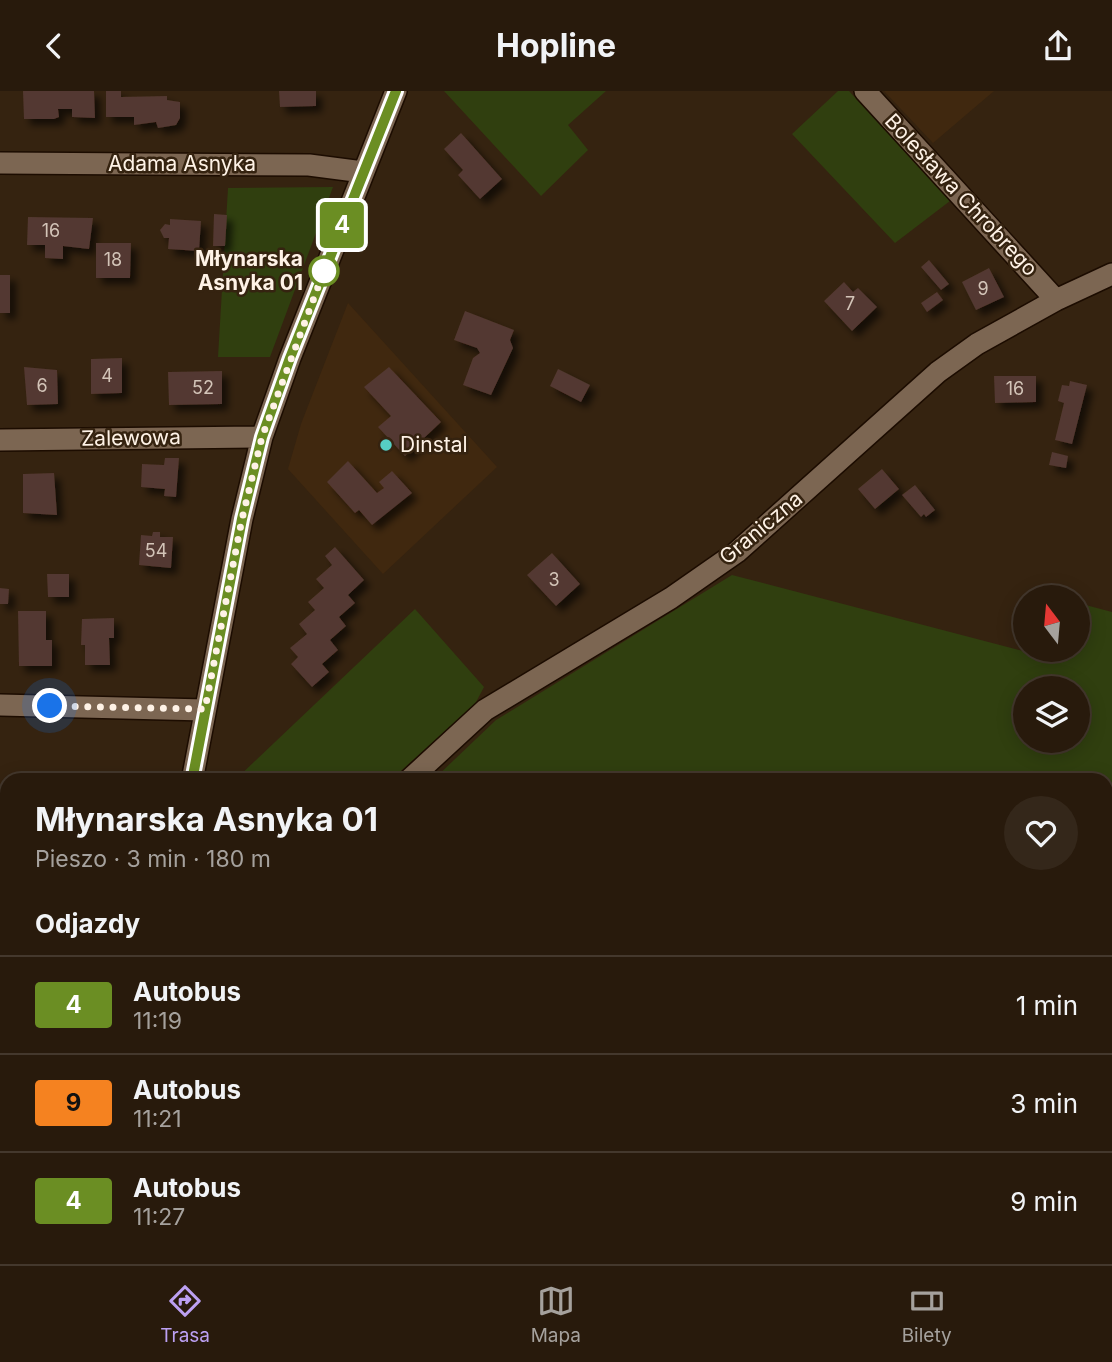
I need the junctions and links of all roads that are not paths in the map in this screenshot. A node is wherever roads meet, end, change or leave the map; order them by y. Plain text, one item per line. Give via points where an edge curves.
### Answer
1 (396, 91) edge
2 (865, 91) edge
3 (0, 163) edge
4 (363, 172) junction
5 (1112, 274) edge
6 (1056, 300) junction
7 (262, 437) junction
8 (0, 440) edge
9 (0, 705) edge
10 (205, 709) junction
11 (193, 773) edge
12 (417, 773) edge

1 - 4 street
2 - 6 street, Bolesława Chrobrego
3 - 4 street, Adama Asnyka via 309,165
4 - 7 street
5 - 6 street, Graniczna
6 - 12 street, Graniczna via 977,344 938,372 737,552 671,598 485,710
7 - 8 street, Zalewowa
7 - 10 street
9 - 10 street
10 - 11 street

